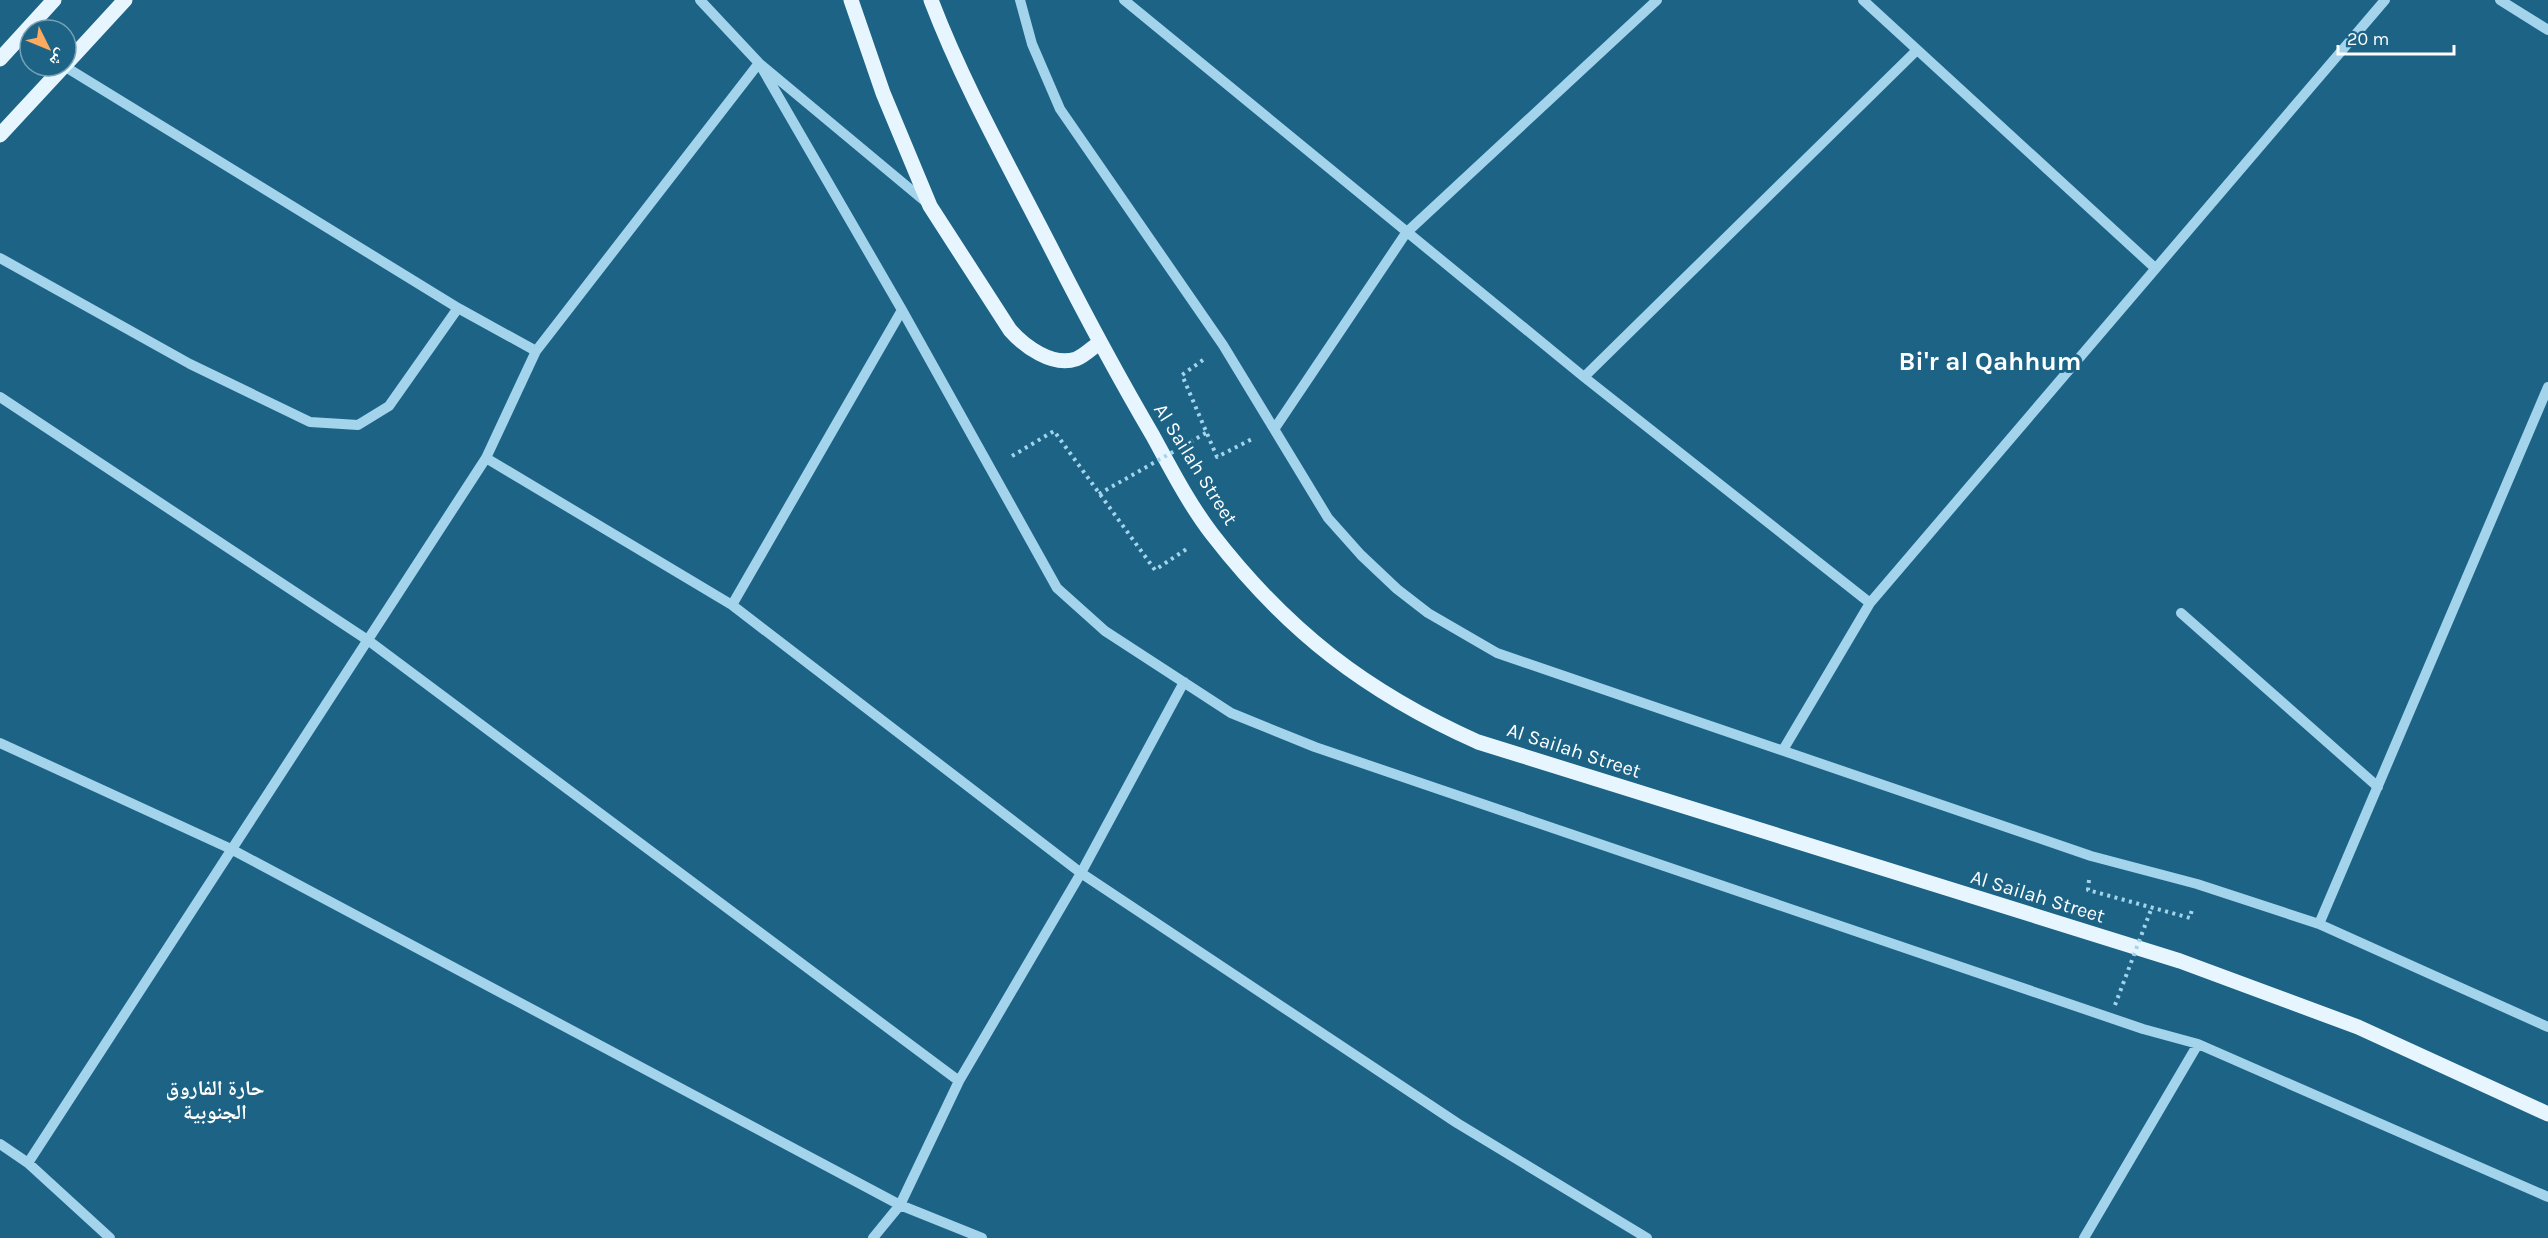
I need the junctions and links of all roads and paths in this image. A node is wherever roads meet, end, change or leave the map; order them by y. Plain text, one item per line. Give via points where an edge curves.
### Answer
1 (54, 0) edge
2 (125, 0) edge
3 (700, 0) edge
4 (852, 0) edge
5 (932, 0) edge
6 (1020, 0) edge
7 (1124, 0) edge
8 (1657, 0) edge
9 (1863, 0) edge
10 (2385, 0) edge
11 (2500, 0) edge
12 (2548, 30) edge
13 (1917, 50) junction
14 (78, 51) edge
15 (0, 59) edge
16 (759, 63) junction
17 (78, 73) edge
18 (53, 78) edge
19 (0, 135) edge
20 (930, 206) junction
21 (1406, 233) junction
22 (0, 258) edge
23 (2155, 268) junction
24 (458, 308) junction
25 (902, 310) junction
26 (1099, 343) junction
27 (536, 351) junction
28 (1182, 375) dead end
29 (1584, 377) junction
30 (2548, 387) edge
31 (0, 397) edge
32 (1275, 428) junction
33 (1206, 433) junction
34 (486, 458) junction
35 (989, 470) junction
36 (1099, 494) junction
37 (1211, 533) junction
38 (1870, 603) junction
39 (732, 605) junction
40 (2181, 613) dead end
41 (369, 641) junction
42 (1184, 682) junction
43 (0, 743) edge
44 (1783, 750) junction
45 (2378, 787) junction
46 (231, 849) junction
47 (1081, 873) junction
48 (2088, 890) dead end
49 (2152, 907) junction
50 (2190, 918) dead end
51 (2319, 924) junction
52 (2115, 1005) dead end
53 (2548, 1027) edge
54 (2198, 1044) junction
55 (959, 1081) junction
56 (2548, 1114) edge
57 (0, 1144) edge
58 (27, 1163) junction
59 (2548, 1197) edge
60 (900, 1205) junction
61 (110, 1238) edge
62 (873, 1238) edge
63 (982, 1238) edge
64 (1647, 1238) edge
65 (2084, 1238) edge

1 - 15 main road
2 - 14 main road
3 - 16 street
4 - 20 main road via 883,93
5 - 26 main road, Al Sailah Street via 969,85
6 - 32 street via 1032,44 1060,109 1223,345
7 - 21 street
8 - 21 street
9 - 13 street
10 - 23 street
11 - 12 street
13 - 23 street
13 - 29 street
16 - 20 street
16 - 25 street
16 - 27 street
17 - 24 street
18 - 19 main road
20 - 26 main road via 1023,344 1038,353 1075,360
21 - 29 street
21 - 32 street
22 - 24 street via 190,364 310,422 358,425 389,406
23 - 38 street
24 - 27 street
25 - 35 street
25 - 39 street
26 - 37 main road, Al Sailah Street
27 - 34 street
28 - 33 path
29 - 38 street
30 - 45 street
31 - 41 street
32 - 33 path via 1217,457
32 - 44 street via 1328,518 1361,555 1428,613 1497,653
33 - 36 path, bridge
34 - 39 street
34 - 41 street
35 - 36 path via 1054,431
35 - 42 street via 1057,588 1105,631
36 - 37 path via 1155,570
37 - 56 main road, Al Sailah Street via 1293,624 1335,660 1418,714 1478,742 2180,961 2358,1027
38 - 44 street
39 - 47 street
40 - 45 street
41 - 46 street
41 - 55 street
42 - 47 street
42 - 54 street via 1231,713 1315,747 2143,1029
43 - 46 street
44 - 51 street via 2091,856 2197,884
45 - 51 street
46 - 58 street
46 - 60 street
47 - 55 street
47 - 64 street via 1457,1123
48 - 49 path
49 - 50 path
49 - 52 path, bridge
51 - 53 street
54 - 59 street
54 - 65 street
55 - 60 street
57 - 58 street
58 - 61 street
60 - 62 street
60 - 63 street

